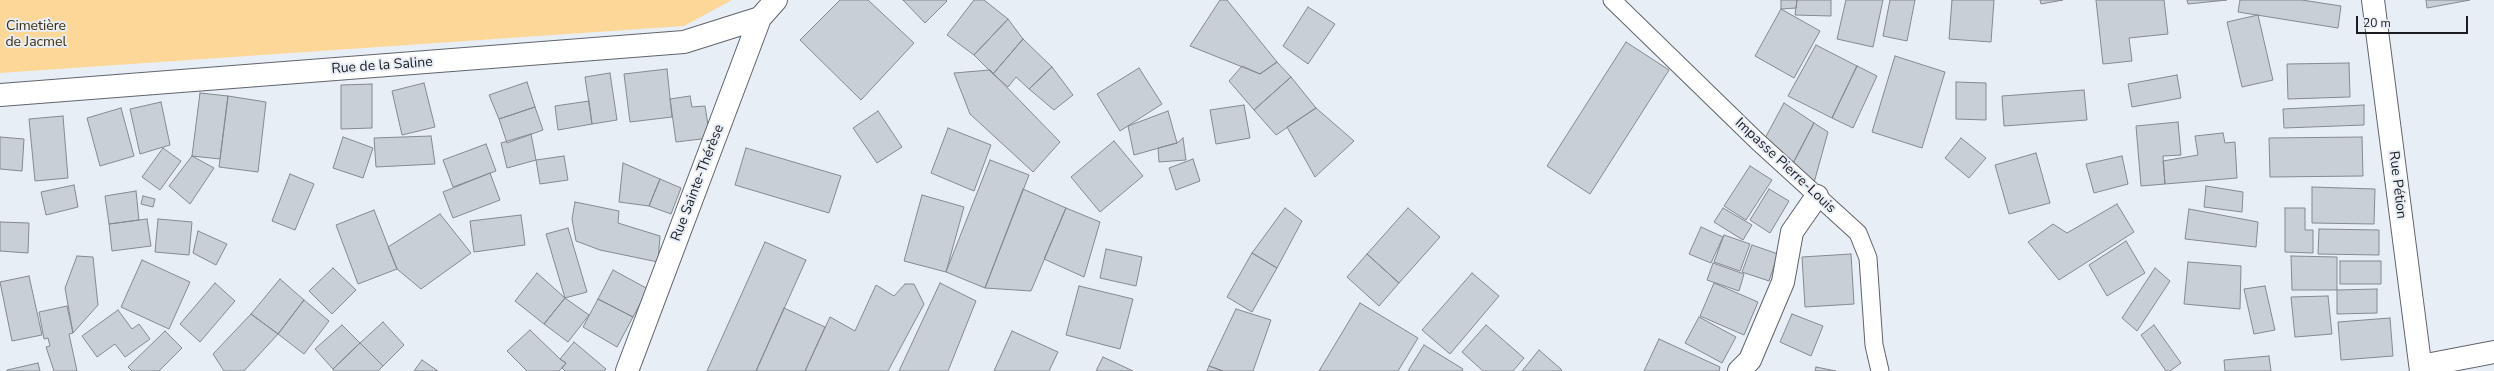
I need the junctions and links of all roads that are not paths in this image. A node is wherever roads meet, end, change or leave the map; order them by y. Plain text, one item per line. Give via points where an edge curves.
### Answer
1 (776, 0) edge
2 (1612, 0) edge
3 (2372, 0) edge
4 (760, 18) junction
5 (0, 96) edge
6 (1817, 196) junction
7 (2494, 352) edge
8 (2421, 368) edge
9 (627, 371) edge
10 (1739, 371) edge
11 (1880, 371) edge

1 - 4 street, Rue Sainte-Thérèse
2 - 6 lane, Impasse Pierre-Louis
3 - 8 street, Rue Pétion
4 - 5 street, Rue de la Saline via 684,42
4 - 9 street, Rue Sainte-Thérèse
6 - 10 street via 1792,232 1783,282 1750,360
6 - 11 lane, Impasse Pierre-Louis via 1858,233 1868,258 1874,345
7 - 8 street

